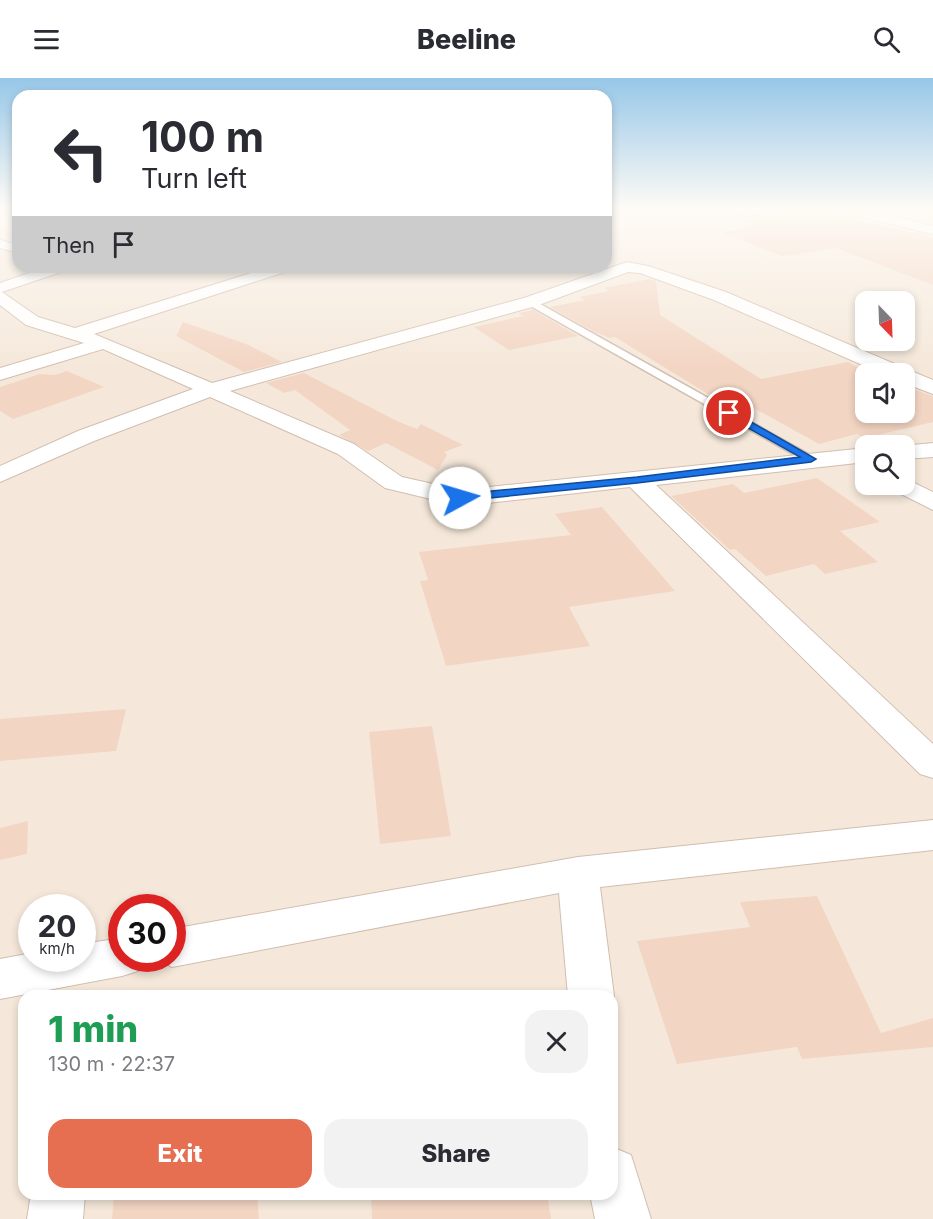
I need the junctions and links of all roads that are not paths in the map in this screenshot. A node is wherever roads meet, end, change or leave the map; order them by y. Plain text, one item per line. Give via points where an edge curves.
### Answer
1 (612, 272) edge
2 (45, 273) edge
3 (267, 273) edge
4 (610, 273) edge
5 (0, 288) edge
6 (0, 297) edge
7 (530, 302) junction
8 (75, 334) junction
9 (104, 343) junction
10 (877, 363) edge
11 (0, 374) edge
12 (915, 380) edge
13 (933, 388) edge
14 (210, 390) junction
15 (933, 450) edge
16 (915, 451) edge
17 (855, 458) edge
18 (811, 459) junction
19 (0, 475) edge
20 (637, 480) junction
21 (915, 492) edge
22 (933, 502) edge
23 (933, 765) edge
24 (933, 835) edge
25 (578, 873) junction
26 (186, 945) edge
27 (108, 960) edge
28 (0, 979) edge
29 (590, 990) edge
30 (618, 1199) edge
31 (57, 1200) edge
32 (55, 1219) edge
33 (623, 1219) edge

1 - 10 street via 627,267 643,269 720,296
2 - 5 street
3 - 8 street
4 - 7 street
6 - 8 street via 32,321
7 - 14 street
7 - 18 lane
8 - 9 street
9 - 11 street
9 - 14 street
12 - 13 street
14 - 19 street via 86,436
14 - 20 street via 346,449 394,483 460,498
15 - 16 street
17 - 18 street
18 - 20 street
20 - 23 street
21 - 22 street
24 - 25 street
25 - 26 street
25 - 29 street
27 - 28 street
30 - 33 street
31 - 32 street

